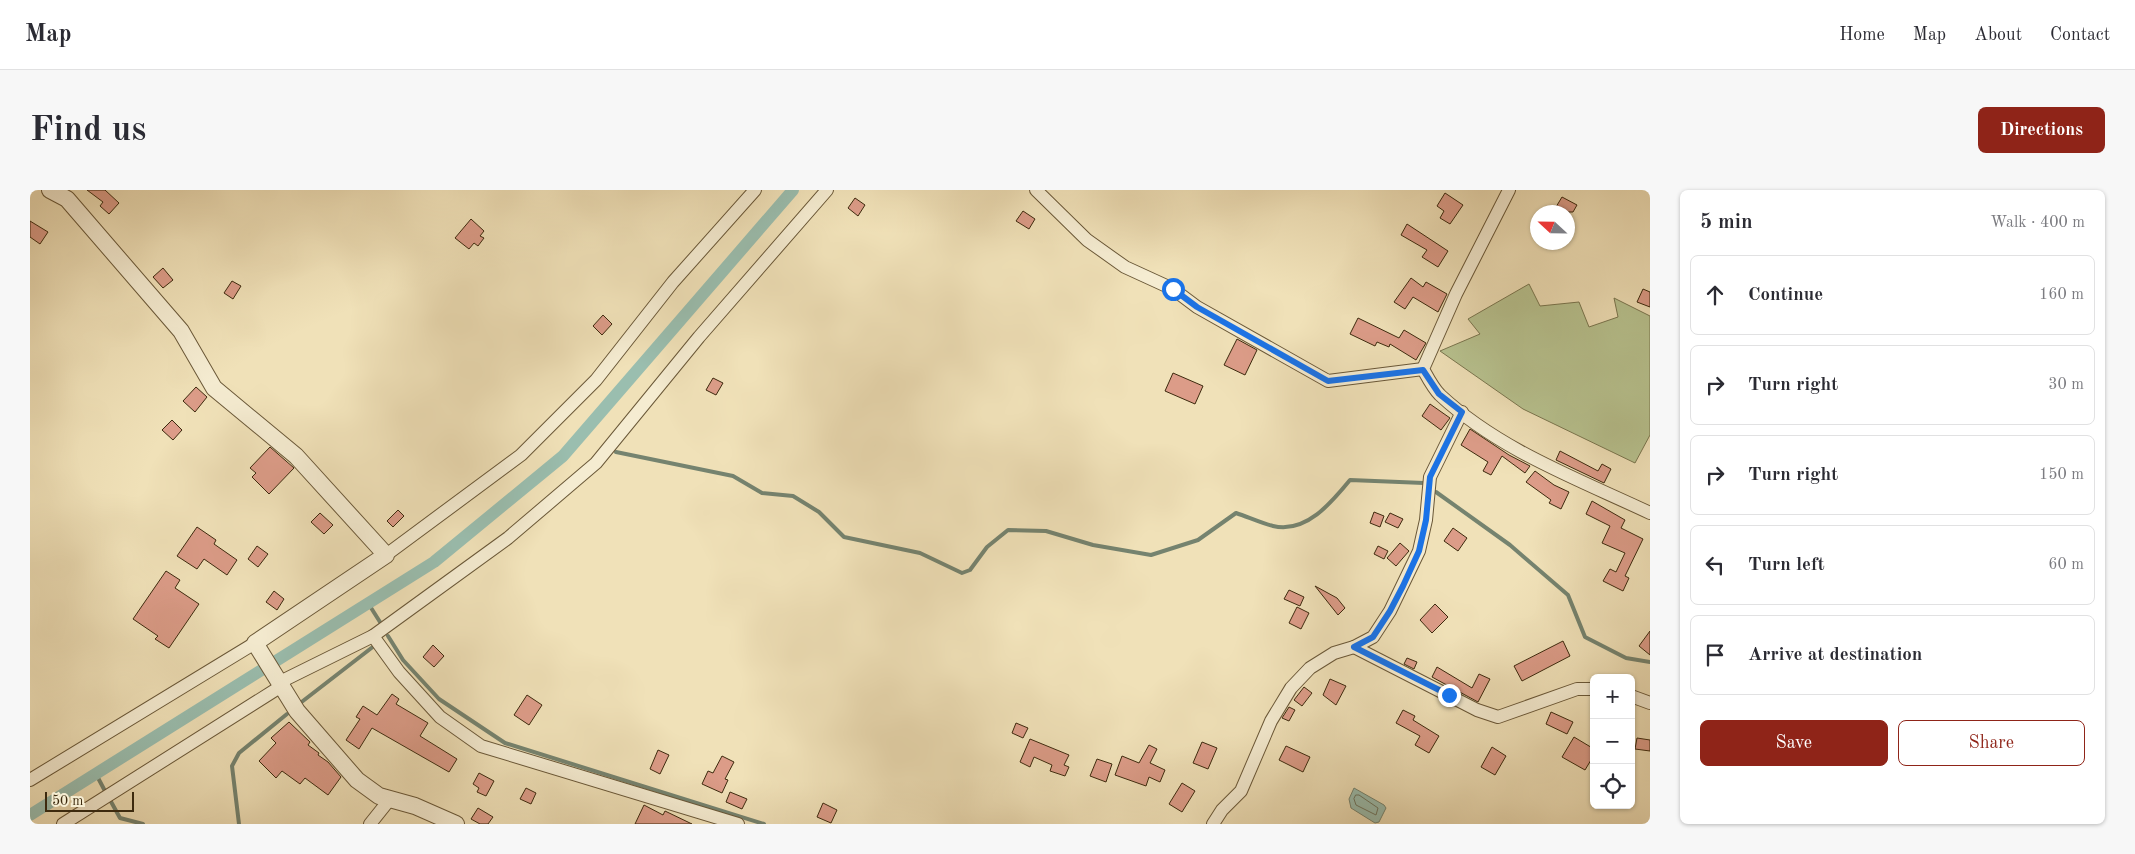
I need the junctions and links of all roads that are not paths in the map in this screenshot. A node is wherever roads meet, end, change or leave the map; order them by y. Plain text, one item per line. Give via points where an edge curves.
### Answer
1 (50, 190) edge
2 (755, 190) edge
3 (827, 190) edge
4 (1036, 190) edge
5 (1509, 190) edge
6 (1423, 370) junction
7 (1462, 412) junction
8 (1650, 512) edge
9 (386, 555) junction
10 (372, 636) junction
11 (1354, 647) junction
12 (259, 649) junction
13 (278, 681) junction
14 (1590, 689) edge
15 (1635, 697) edge
16 (1650, 703) edge
17 (30, 780) edge
18 (390, 799) junction
19 (63, 824) edge
20 (370, 824) edge
21 (456, 824) edge
22 (738, 824) edge
23 (1213, 824) edge

1 - 9 street via 67,199 181,331 214,388 296,456
2 - 9 street via 673,282 596,380 521,455
3 - 10 street via 699,337 596,463 508,538
4 - 6 street via 1087,240 1125,267 1173,289 1197,307 1328,381
5 - 6 street via 1456,294
6 - 7 street via 1439,394
7 - 8 street via 1522,453
7 - 11 street via 1430,477 1419,551 1390,611 1373,637
9 - 12 street
10 - 13 street
10 - 22 street via 440,718 481,746
11 - 14 street via 1476,710 1498,717 1578,689
11 - 23 street via 1334,653 1310,668 1291,688 1271,721 1241,791
12 - 13 street
12 - 17 street
13 - 18 street via 297,711 357,780 379,796
13 - 19 street
15 - 16 street
18 - 20 street
18 - 21 street

